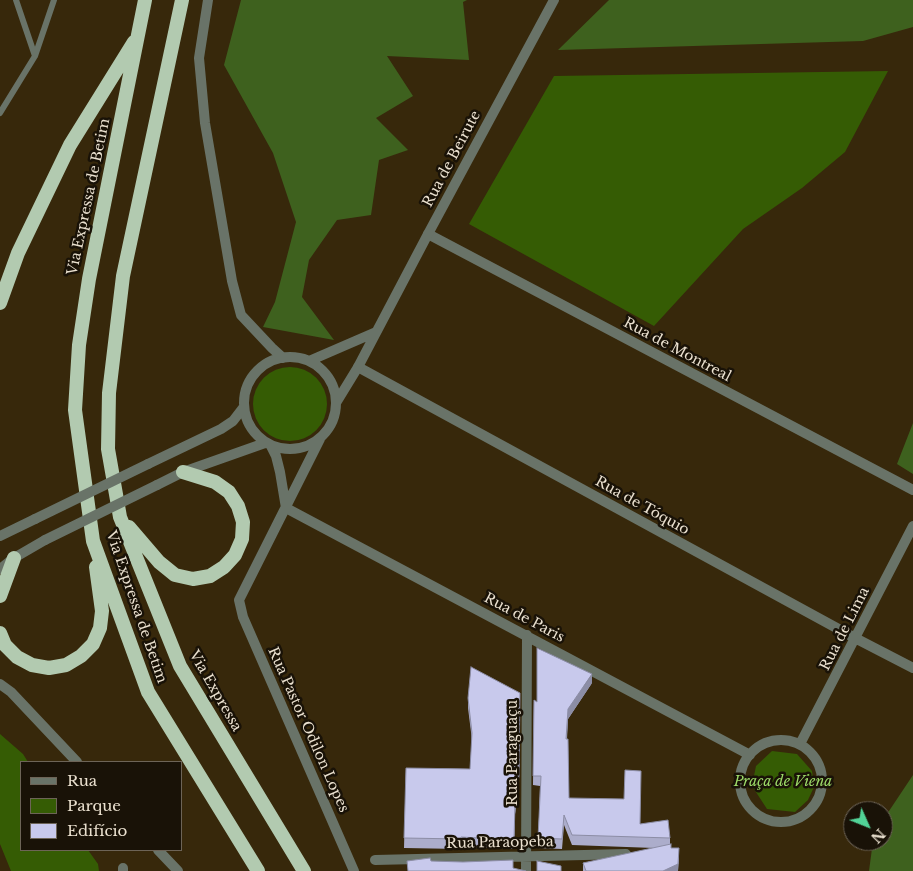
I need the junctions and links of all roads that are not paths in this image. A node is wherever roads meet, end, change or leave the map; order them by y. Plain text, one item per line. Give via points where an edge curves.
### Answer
1 (16, 0) edge
2 (54, 0) edge
3 (145, 0) edge
4 (208, 0) edge
5 (554, 0) edge
6 (183, 4) edge
7 (140, 33) junction
8 (35, 56) junction
9 (0, 112) edge
10 (428, 234) junction
11 (0, 303) edge
12 (376, 332) junction
13 (283, 358) junction
14 (309, 361) junction
15 (358, 367) junction
16 (336, 403) junction
17 (243, 408) junction
18 (320, 438) junction
19 (268, 445) junction
20 (183, 472) junction
21 (913, 490) edge
22 (286, 508) junction
23 (120, 517) junction
24 (913, 526) edge
25 (0, 536) edge
26 (93, 541) junction
27 (14, 558) junction
28 (0, 569) edge
29 (0, 596) edge
30 (0, 633) edge
31 (527, 635) junction
32 (855, 638) junction
33 (913, 668) edge
34 (0, 684) edge
35 (800, 744) junction
36 (750, 755) junction
37 (77, 761) edge
38 (159, 851) edge
39 (626, 854) edge
40 (527, 856) junction
41 (375, 860) dead end
42 (178, 871) edge
43 (258, 871) edge
44 (304, 871) edge
45 (354, 871) edge
46 (526, 871) edge

1 - 8 lane
2 - 8 lane
3 - 7 highway, Via Expressa de Betim
4 - 13 street via 199,58 205,123 232,281 241,315
5 - 10 street, Rua de Beirute
6 - 23 highway, Via Expressa de Betim via 123,276 109,393 108,449
7 - 11 highway via 70,145 18,254
7 - 26 highway, Via Expressa de Betim via 89,279 79,345 75,410
8 - 9 lane
10 - 12 street, Rua de Beirute
10 - 21 street, Rua de Montreal
12 - 14 street
12 - 15 street, Rua de Beirute
13 - 14 street
13 - 17 street via 271,361 253,376 247,385
14 - 16 street via 329,378
15 - 16 street, Rua de Beirute
15 - 32 street, Rua de Tóquio
16 - 18 street via 329,429
17 - 19 street via 254,434
17 - 25 street, bridge via 221,429
18 - 19 street via 297,449 284,450
18 - 22 street
19 - 20 street
19 - 22 street via 276,456
20 - 23 highway via 215,482 229,492 238,506 243,522 242,539 224,568 210,576 193,579 176,575 159,562
20 - 27 street, bridge
22 - 31 street, Rua de Paris
22 - 45 street, Rua Pastor Odilon Lopes via 239,600 243,617
23 - 44 highway, Via Expressa via 180,666
24 - 32 street, Rua de Lima
26 - 30 highway via 102,611 100,628 93,644 81,656 66,665 49,668 32,665 17,657
26 - 43 highway, Via Expressa de Betim via 148,692
27 - 28 street
27 - 29 highway
31 - 36 street, Rua de Paris
31 - 40 street, Rua Paraguaçu
32 - 33 street, Rua de Tóquio
32 - 35 street, Rua de Lima
34 - 37 street
35 - 36 street via 773,740
35 - 36 street via 819,763 822,790 808,812 783,822 757,815 742,793 740,780
38 - 42 street
39 - 40 street, Rua Paraopeba
40 - 41 street, Rua Paraopeba
40 - 46 street, Rua Paraguaçu

